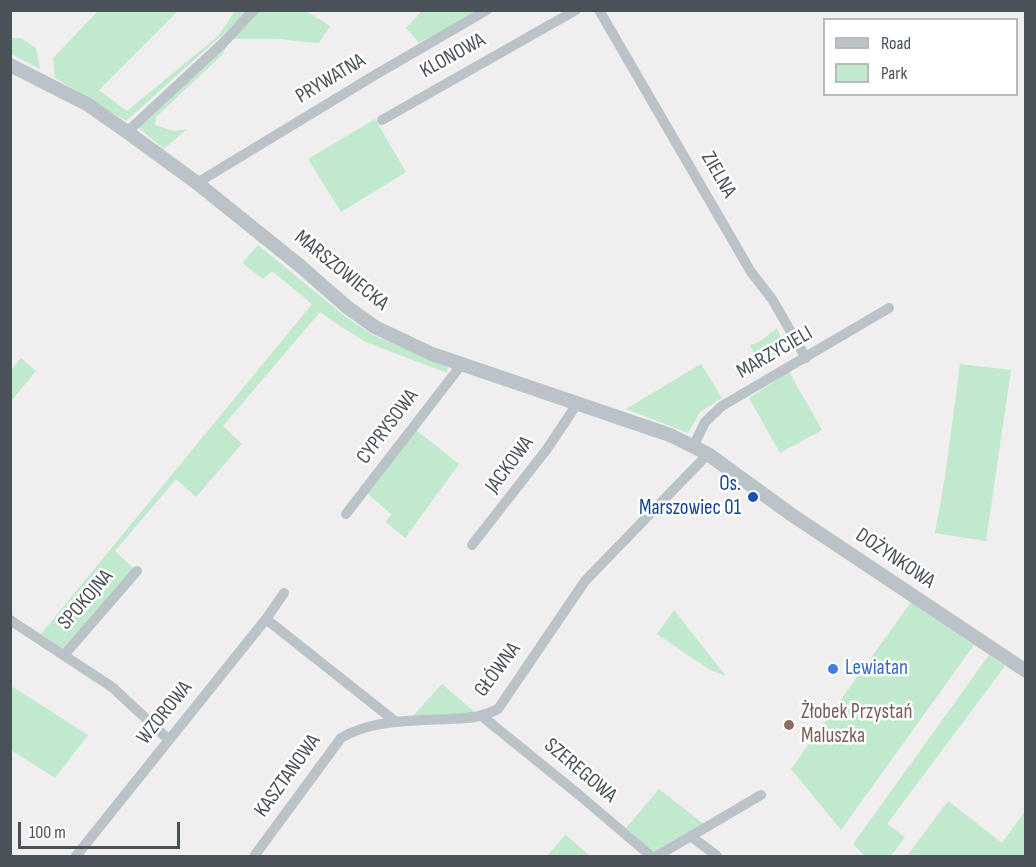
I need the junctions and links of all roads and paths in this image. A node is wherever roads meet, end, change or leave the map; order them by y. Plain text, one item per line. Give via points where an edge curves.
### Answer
1 (254, 10) edge
2 (486, 10) edge
3 (576, 10) edge
4 (599, 10) edge
5 (10, 65) edge
6 (382, 120) dead end
7 (127, 132) junction
8 (197, 183) junction
9 (889, 308) dead end
10 (806, 358) junction
11 (462, 364) junction
12 (577, 404) junction
13 (694, 445) junction
14 (708, 454) junction
15 (743, 479) joint
16 (346, 514) dead end
17 (472, 545) dead end
18 (137, 571) dead end
19 (284, 593) dead end
20 (266, 619) junction
21 (10, 620) edge
22 (65, 654) junction
23 (1026, 671) edge
24 (483, 717) junction
25 (396, 722) junction
26 (168, 740) junction
27 (761, 795) dead end
28 (692, 837) junction
29 (255, 855) dead end
30 (76, 856) edge
31 (651, 856) edge
32 (657, 856) edge
33 (717, 856) edge

1 - 7 street
2 - 8 street, PRYWATNA
3 - 6 street, KLONOWA
4 - 10 street, ZIELNA via 751,272 772,299
5 - 7 street, MARSZOWIECKA via 87,104
7 - 8 street, MARSZOWIECKA
8 - 11 street, MARSZOWIECKA via 375,327
9 - 10 street, MARZYCIELI
10 - 13 street, MARZYCIELI via 722,406 705,422
11 - 12 street, MARSZOWIECKA
11 - 16 street, CYPRYSOWA
12 - 13 street, MARSZOWIECKA
12 - 17 street, JACKOWA
13 - 14 street, MARSZOWIECKA
14 - 15 street, MARSZOWIECKA
14 - 24 street, GŁÓWNA via 585,581 498,709
15 - 23 street, DOŻYNKOWA
18 - 22 street, SPOKOJNA
19 - 20 street, WZOROWA
20 - 25 street
20 - 26 street, WZOROWA
21 - 22 street
22 - 26 street via 112,687
24 - 25 street, GŁÓWNA
24 - 31 street, SZEREGOWA
25 - 29 street, KASZTANOWA via 361,727 341,738
26 - 30 street, WZOROWA
27 - 28 street
28 - 32 street
28 - 33 street

